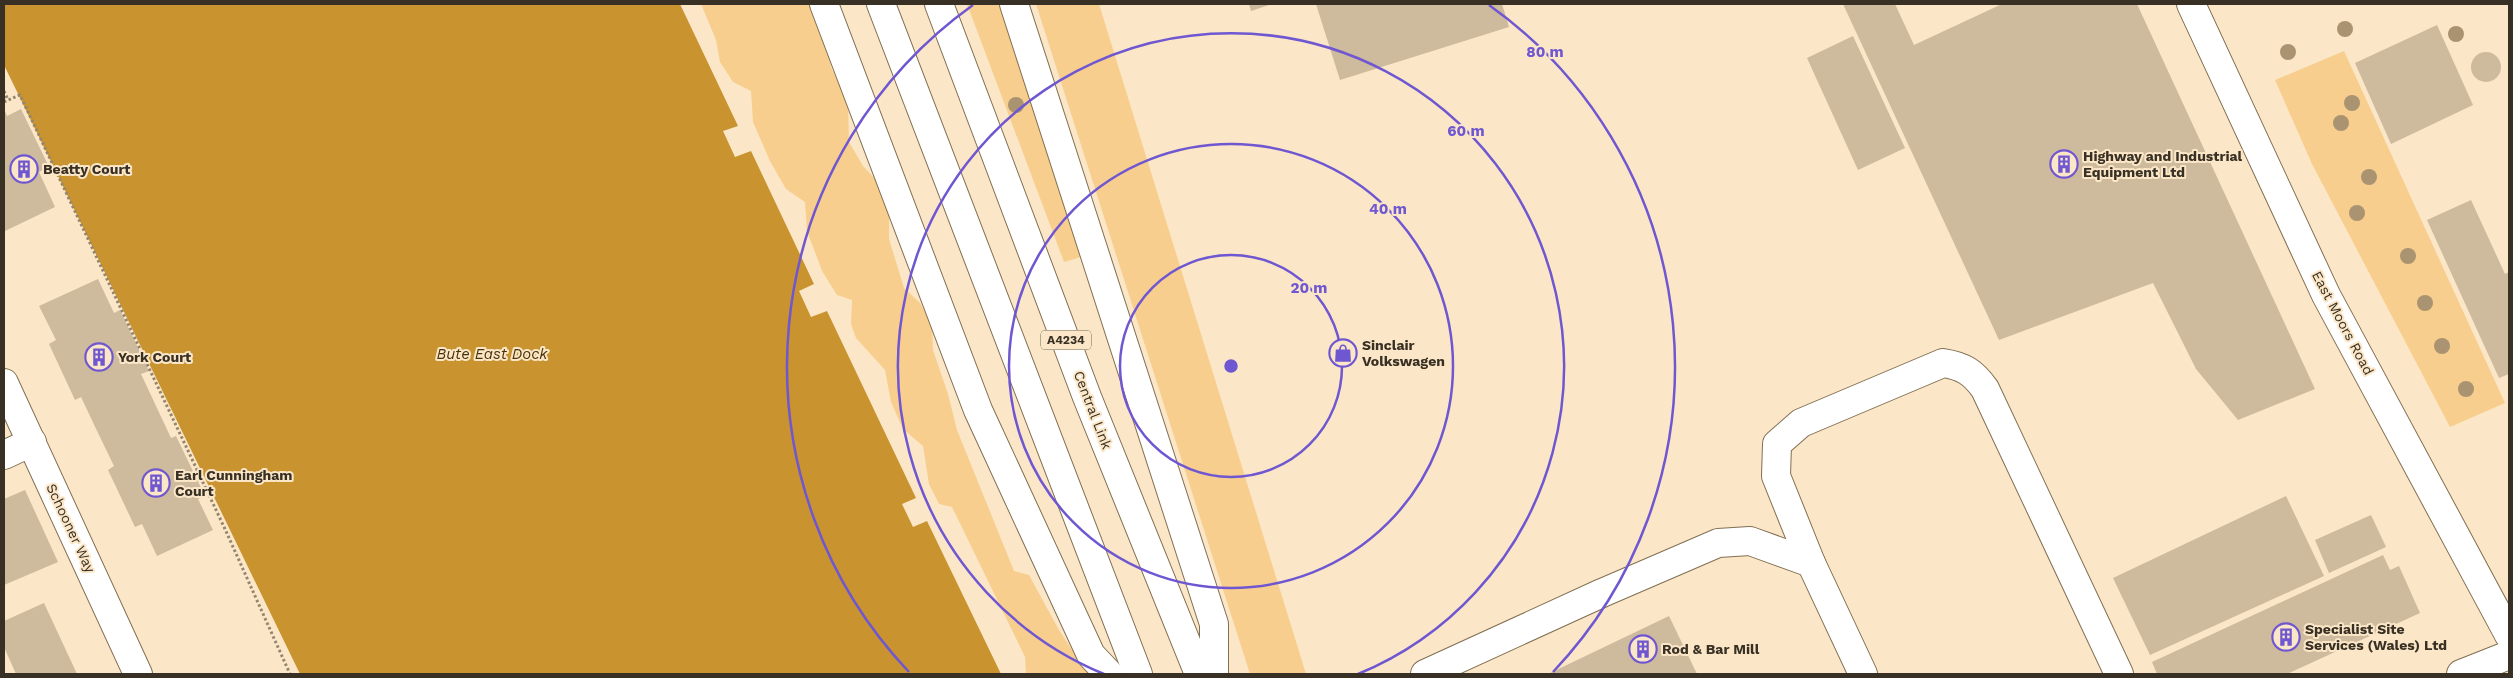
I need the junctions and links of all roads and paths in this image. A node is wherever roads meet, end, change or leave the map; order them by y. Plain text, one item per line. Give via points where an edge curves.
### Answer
1 (824, 4) edge
2 (881, 4) edge
3 (940, 4) edge
4 (1014, 4) edge
5 (2191, 4) edge
6 (4, 91) edge
7 (8, 100) junction
8 (4, 102) edge
9 (4, 383) edge
10 (32, 442) junction
11 (4, 455) edge
12 (1811, 563) junction
13 (2509, 635) edge
14 (2509, 655) edge
15 (138, 674) edge
16 (290, 674) edge
17 (1109, 674) edge
18 (1138, 674) edge
19 (1199, 674) edge
20 (1214, 674) edge
21 (1425, 674) edge
22 (1863, 674) edge
23 (2119, 674) edge
24 (2461, 674) edge

1 - 17 main road via 978,410 1091,656
2 - 18 main road
3 - 19 main road, Central Link / A4234 via 1087,397
4 - 20 main road via 1214,624
5 - 13 main road, East Moors Road via 2326,295
6 - 7 path
7 - 8 path
7 - 16 path via 20,95
9 - 10 main road, Schooner Way
10 - 11 main road
10 - 15 main road, Schooner Way
12 - 21 main road via 1750,541 1718,543
12 - 22 main road
12 - 23 main road via 1776,476 1777,444 1801,423 1943,363 1960,366 1974,374 1985,389
14 - 24 main road

